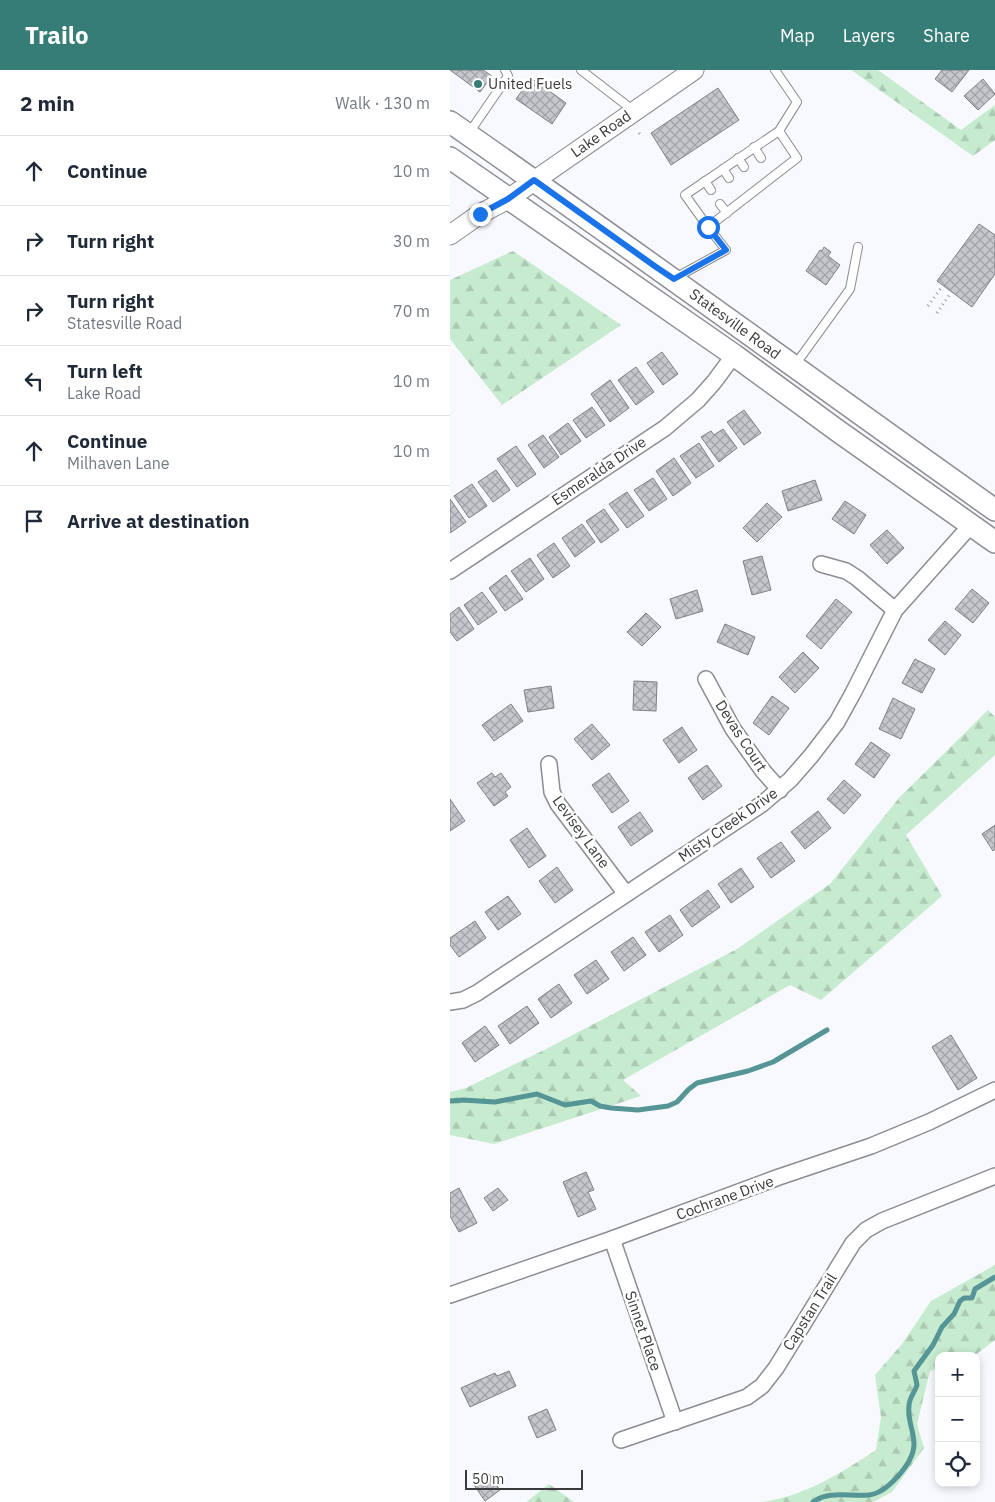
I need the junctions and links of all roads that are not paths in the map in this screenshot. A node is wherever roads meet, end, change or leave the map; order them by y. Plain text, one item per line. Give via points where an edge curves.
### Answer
1 (505, 70) edge
2 (581, 70) edge
3 (694, 70) edge
4 (776, 70) edge
5 (634, 111) junction
6 (450, 122) edge
7 (779, 131) junction
8 (468, 134) junction
9 (754, 147) junction
10 (450, 158) edge
11 (738, 158) junction
12 (761, 158) dead end
13 (744, 167) dead end
14 (723, 169) junction
15 (729, 178) dead end
16 (534, 180) junction
17 (705, 181) junction
18 (711, 190) dead end
19 (508, 199) junction
20 (720, 204) dead end
21 (727, 213) junction
22 (708, 227) junction
23 (450, 235) edge
24 (858, 247) dead end
25 (674, 279) junction
26 (734, 355) junction
27 (794, 367) junction
28 (995, 510) edge
29 (971, 525) junction
30 (995, 542) edge
31 (821, 564) dead end
32 (450, 571) edge
33 (895, 610) junction
34 (706, 679) dead end
35 (549, 764) dead end
36 (780, 790) junction
37 (626, 894) junction
38 (450, 1002) edge
39 (995, 1090) edge
40 (995, 1176) edge
41 (612, 1239) junction
42 (450, 1295) edge
43 (675, 1422) junction
44 (621, 1440) dead end

1 - 8 lane via 508,76
2 - 5 lane
3 - 5 street, Lake Road
4 - 7 lane via 797,102
5 - 16 street, Lake Road
6 - 8 main road, Statesville Road
7 - 9 lane
7 - 21 lane via 797,158 756,185
8 - 16 main road, Statesville Road
9 - 11 lane
9 - 12 lane
10 - 19 main road, Statesville Road
11 - 13 lane
11 - 14 lane
14 - 15 lane
14 - 17 lane
16 - 19 street, Lake Road
16 - 25 main road, Statesville Road
17 - 18 lane
17 - 22 lane via 686,195
19 - 23 street, Lake Road
19 - 26 main road, Statesville Road
20 - 21 lane
21 - 22 lane
22 - 25 lane via 726,250
24 - 27 lane via 850,289
25 - 27 main road, Statesville Road
26 - 29 main road, Statesville Road
26 - 32 street, Esmeralda Drive via 698,400 665,428
27 - 28 main road, Statesville Road
29 - 30 main road, Statesville Road
29 - 33 street, Misty Creek Drive
31 - 33 street via 857,578
33 - 36 street, Misty Creek Drive via 837,722
34 - 36 street, Devas Court via 733,728
35 - 37 street, Levisey Lane via 552,792 558,804
36 - 37 street, Misty Creek Drive
37 - 38 street, Misty Creek Drive via 477,993 464,1000
39 - 41 street, Cochrane Drive via 871,1146
40 - 43 street, Capstan Trail via 866,1230 852,1243 762,1386 747,1396
41 - 42 street, Cochrane Drive
41 - 43 street, Sinnet Place
43 - 44 street, Capstan Trail

